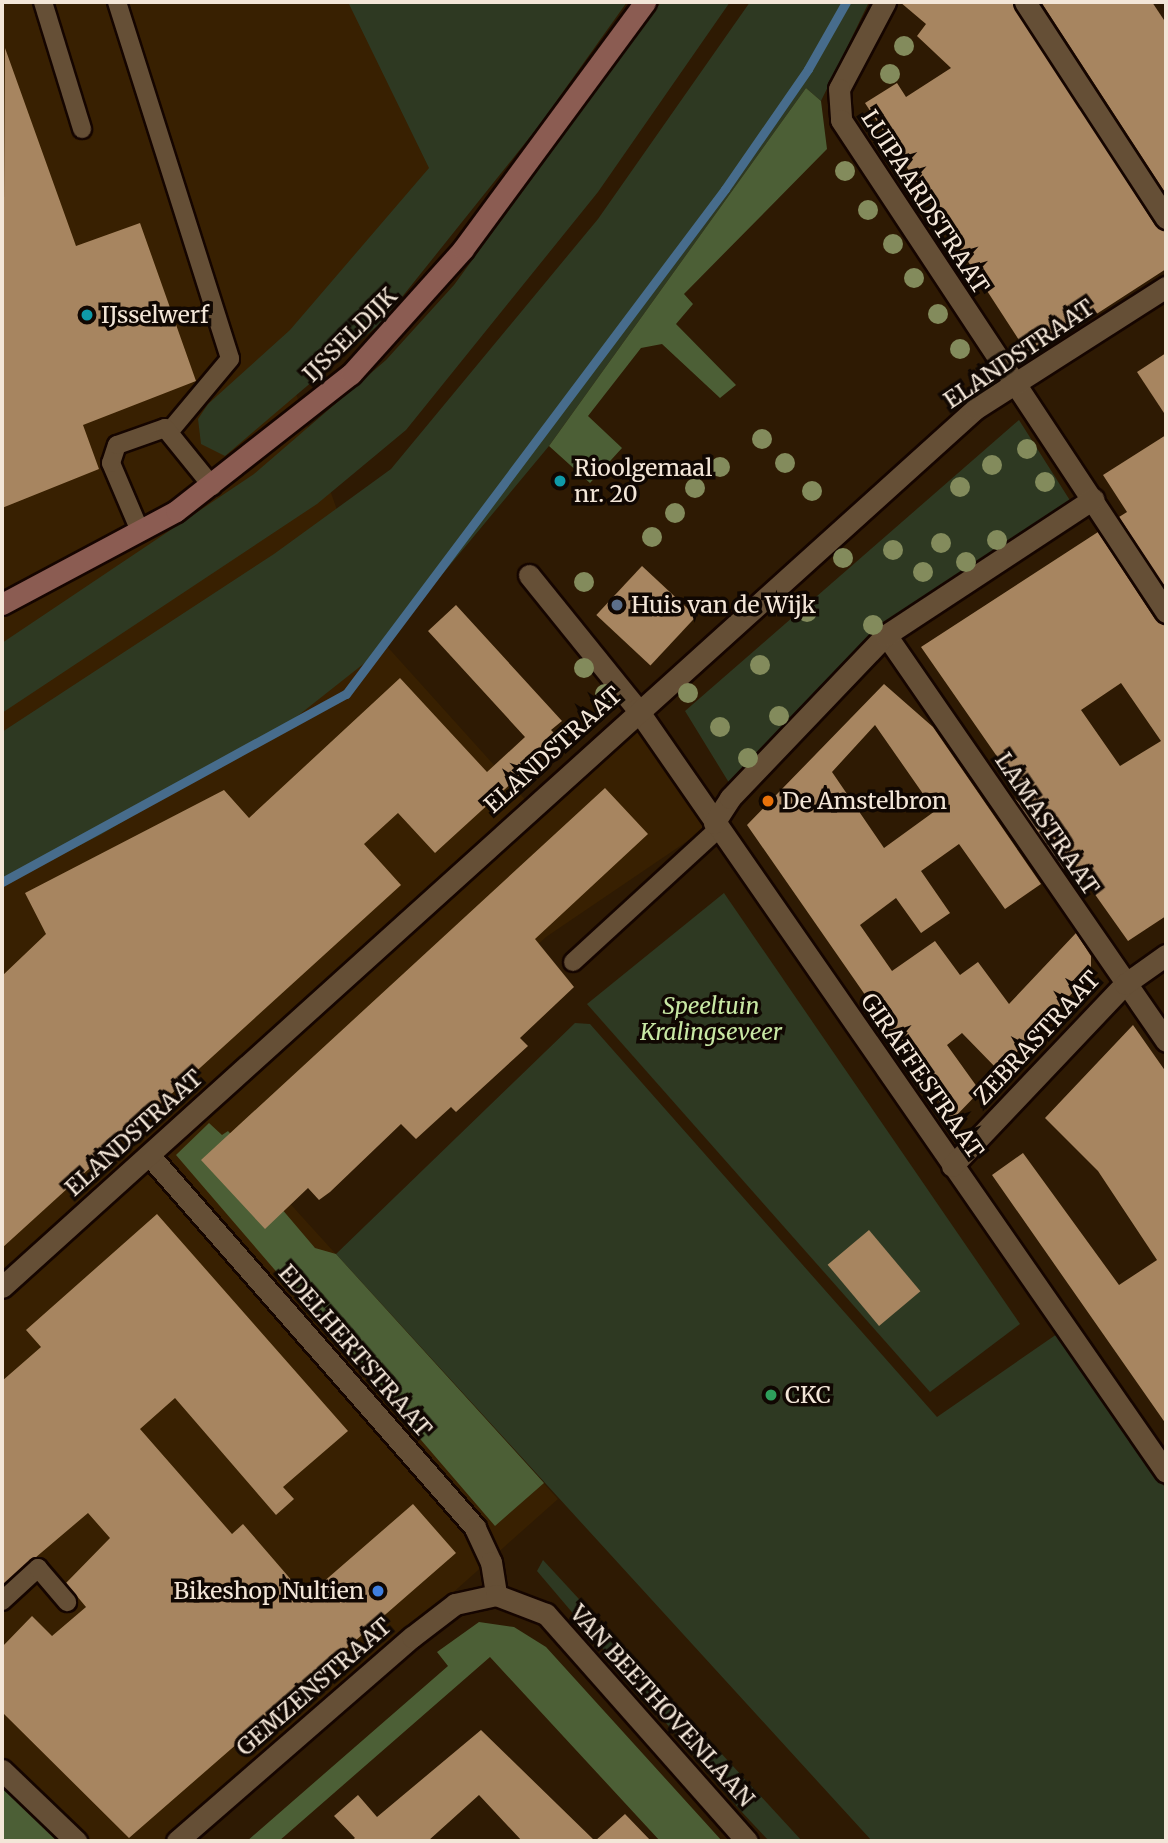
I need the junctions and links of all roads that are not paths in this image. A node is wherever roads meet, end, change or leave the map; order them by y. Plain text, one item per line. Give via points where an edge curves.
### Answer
1 (43, 2) edge
2 (117, 2) edge
3 (645, 2) edge
4 (885, 2) edge
5 (1026, 2) edge
6 (82, 129) dead end
7 (1166, 218) edge
8 (1166, 287) edge
9 (1014, 386) junction
10 (169, 432) junction
11 (212, 486) junction
12 (1093, 499) junction
13 (140, 531) junction
14 (529, 575) dead end
15 (2, 604) edge
16 (1166, 612) edge
17 (886, 635) junction
18 (637, 709) junction
19 (716, 826) junction
20 (1166, 955) edge
21 (573, 962) dead end
22 (1125, 984) junction
23 (1166, 1041) edge
24 (149, 1156) junction
25 (952, 1166) junction
26 (2, 1287) edge
27 (1166, 1472) edge
28 (496, 1595) junction
29 (2, 1601) edge
30 (67, 1602) dead end
31 (2, 1770) edge
32 (76, 1841) edge
33 (177, 1841) edge
34 (747, 1841) edge

1 - 6 lane
2 - 10 lane via 230,359
3 - 11 street, IJSSELDIJK via 540,149 404,321 310,411
4 - 9 street, LUIPAARDSTRAAT via 839,89 841,120
5 - 7 street
8 - 9 street, ELANDSTRAAT
9 - 12 street, LUIPAARDSTRAAT
9 - 18 street, ELANDSTRAAT via 975,409
10 - 11 lane
10 - 13 lane via 153,430 117,445 112,455
11 - 13 street, IJSSELDIJK
12 - 16 street, LUIPAARDSTRAAT
12 - 17 street
13 - 15 street, IJSSELDIJK
14 - 18 street, GIRAFFESTRAAT
17 - 19 street via 730,798
17 - 22 street, LAMASTRAAT
18 - 19 street, GIRAFFESTRAAT
18 - 24 street, ELANDSTRAAT
19 - 21 lane
19 - 25 street, GIRAFFESTRAAT
20 - 22 street, ZEBRASTRAAT
22 - 23 street, LAMASTRAAT
22 - 25 street, ZEBRASTRAAT
24 - 26 street, ELANDSTRAAT
24 - 28 street, EDELHERTSTRAAT via 475,1528 491,1562
25 - 27 street, GIRAFFESTRAAT
28 - 33 street, GEMZENSTRAAT via 455,1604 412,1637
28 - 34 street, VAN BEETHOVENLAAN via 546,1614
29 - 30 lane via 38,1568
31 - 32 street

